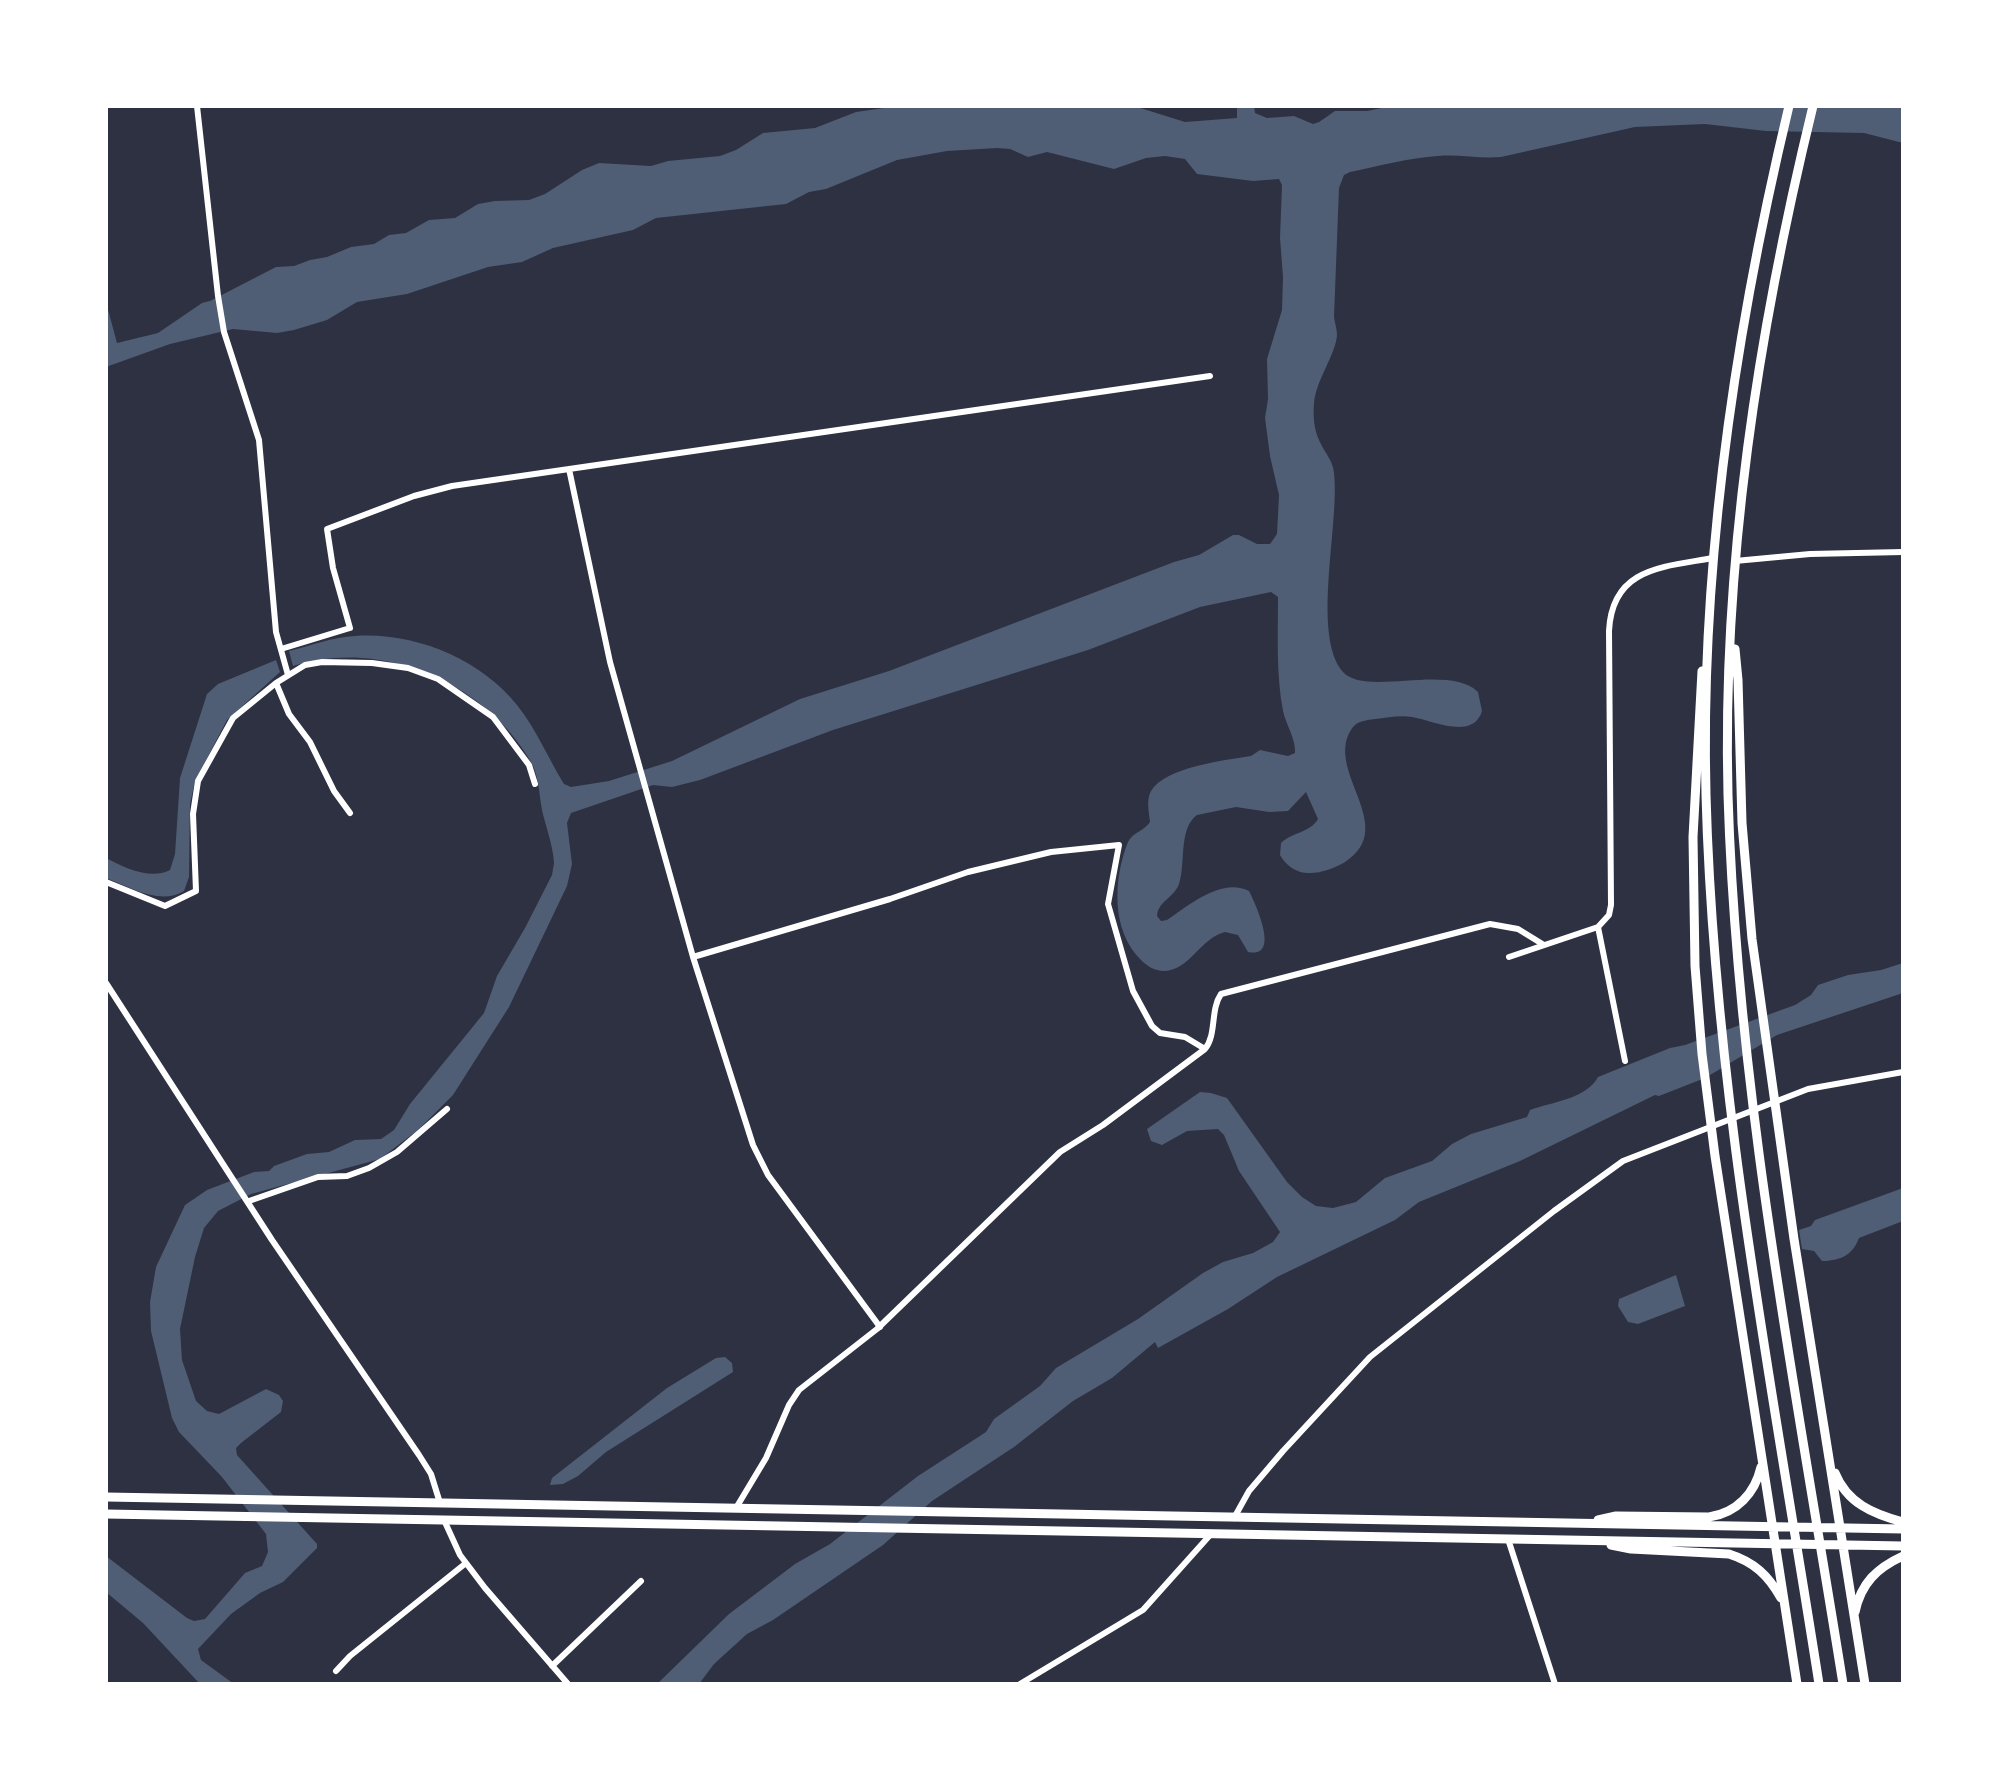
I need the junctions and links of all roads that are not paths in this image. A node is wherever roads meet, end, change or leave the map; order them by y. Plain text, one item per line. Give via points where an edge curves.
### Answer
1 (197, 106) edge
2 (1789, 106) edge
3 (1813, 106) edge
4 (1210, 376) dead end
5 (569, 469) junction
6 (1903, 552) edge
7 (1713, 558) junction
8 (1735, 561) junction
9 (1711, 595) junction
10 (1732, 618) junction
11 (281, 649) junction
12 (288, 675) junction
13 (276, 683) junction
14 (535, 784) dead end
15 (350, 813) dead end
16 (106, 882) edge
17 (1598, 927) junction
18 (1544, 945) junction
19 (693, 957) junction
20 (1509, 957) dead end
21 (106, 983) edge
22 (1205, 1049) junction
23 (1625, 1061) dead end
24 (1903, 1072) edge
25 (447, 1109) dead end
26 (248, 1199) junction
27 (880, 1327) junction
28 (1761, 1452) junction
29 (1828, 1452) junction
30 (106, 1497) edge
31 (440, 1503) junction
32 (736, 1508) junction
33 (106, 1514) edge
34 (1234, 1518) junction
35 (444, 1520) junction
36 (1903, 1522) edge
37 (1581, 1524) junction
38 (1773, 1527) junction
39 (1840, 1528) junction
40 (1903, 1529) edge
41 (1211, 1534) junction
42 (1508, 1539) junction
43 (1588, 1540) junction
44 (1775, 1544) junction
45 (1843, 1545) junction
46 (1903, 1546) edge
47 (1903, 1556) edge
48 (466, 1563) junction
49 (641, 1581) dead end
50 (1785, 1606) junction
51 (1854, 1619) junction
52 (552, 1666) junction
53 (336, 1671) dead end
54 (568, 1684) edge
55 (1020, 1684) edge
56 (1555, 1684) edge
57 (1797, 1684) edge
58 (1819, 1684) edge
59 (1843, 1684) edge
60 (1865, 1684) edge

1 - 11 street via 224,332 259,440
2 - 7 main road via 1749,298
3 - 8 main road via 1763,350
4 - 5 street
5 - 11 street via 427,492 327,529 350,628
5 - 19 street via 610,662
6 - 8 street
7 - 9 main road
7 - 17 street via 1644,573 1626,585 1613,607 1611,905
8 - 10 main road
9 - 28 main road via 1696,743 1694,945 1707,1093
9 - 58 main road via 1706,793 1720,1022
10 - 29 main road via 1742,823 1757,970
10 - 59 main road via 1728,793 1739,991 1763,1188
11 - 12 street
12 - 13 street
12 - 14 street via 314,662 360,663 404,667 438,679 493,717 529,765
13 - 15 street via 289,714
13 - 16 street via 233,718 198,781 193,814 196,891 165,906
17 - 18 street
17 - 23 street
18 - 20 street
18 - 22 street via 1518,929 1490,924 1228,990 1216,1001
19 - 22 street via 968,872 1051,852 1119,845 1108,904 1133,991 1160,1033 1185,1037
19 - 27 street via 763,1166
21 - 26 street
22 - 27 street via 1060,1152
24 - 34 street via 1808,1089 1623,1161 1370,1357 1249,1491
25 - 26 street via 397,1152 369,1168
26 - 31 street via 419,1455
27 - 32 street via 795,1394
28 - 37 main road via 1751,1492 1724,1514 1616,1516
28 - 38 main road
29 - 36 main road via 1836,1477 1854,1500
29 - 39 main road
30 - 31 main road
31 - 32 main road
32 - 34 main road
33 - 35 main road
34 - 37 main road
35 - 41 main road
35 - 48 street
37 - 38 main road
38 - 39 main road
38 - 44 main road
39 - 40 main road
39 - 45 main road
41 - 42 main road
41 - 55 street via 1143,1610
42 - 43 main road
42 - 56 street
43 - 44 main road
43 - 50 main road via 1631,1549 1739,1557 1765,1574
44 - 45 main road
44 - 50 main road
45 - 46 main road
45 - 51 main road
47 - 51 main road via 1869,1580
48 - 52 street
48 - 53 street
49 - 52 street
50 - 57 main road
51 - 60 main road
52 - 54 street

